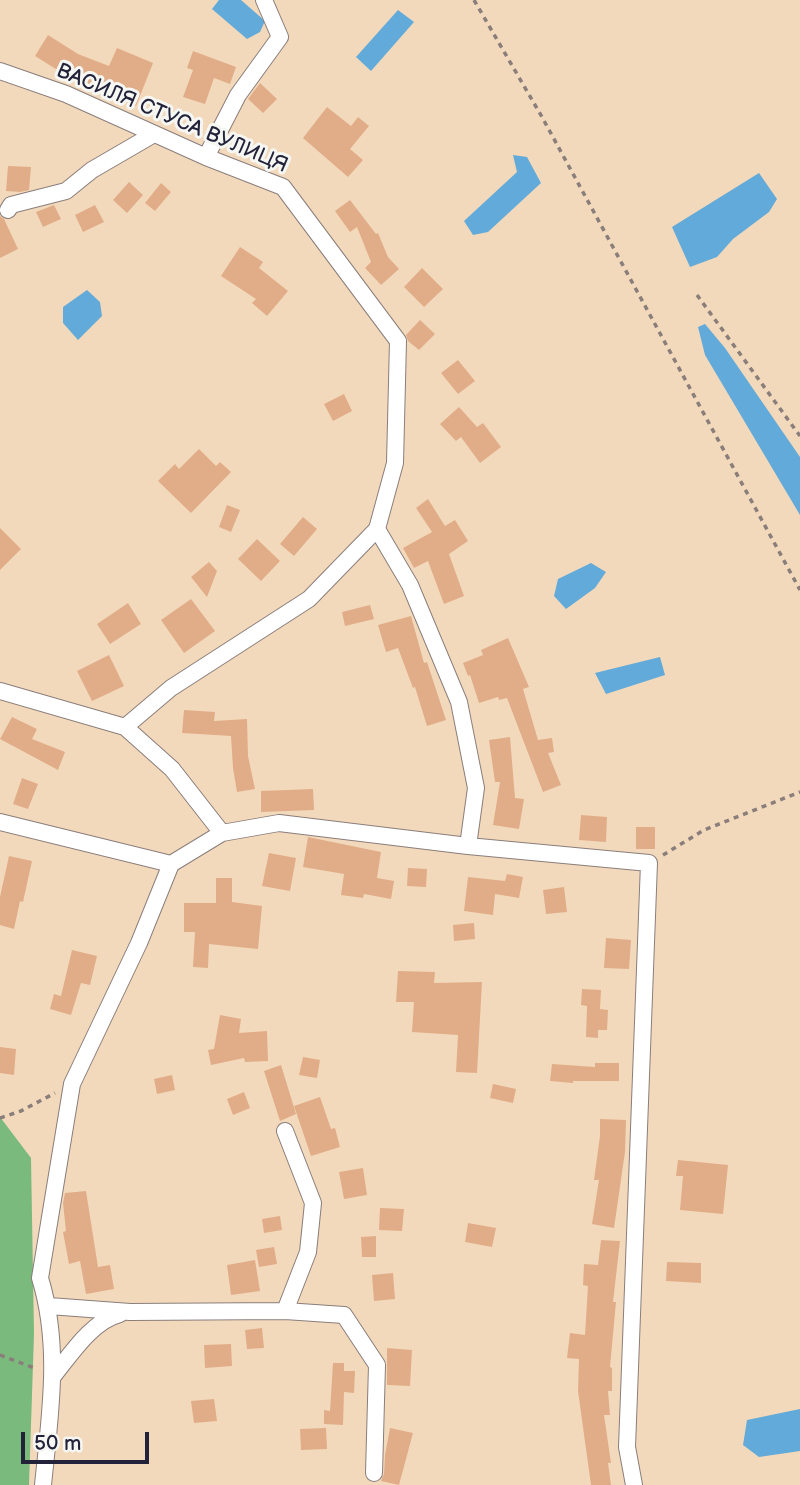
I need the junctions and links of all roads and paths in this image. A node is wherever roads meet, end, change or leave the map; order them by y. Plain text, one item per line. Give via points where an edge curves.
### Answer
1 (264, 0) edge
2 (474, 0) edge
3 (0, 71) edge
4 (154, 134) junction
5 (206, 157) junction
6 (8, 210) dead end
7 (696, 295) dead end
8 (800, 436) edge
9 (377, 529) junction
10 (800, 590) edge
11 (0, 691) edge
12 (125, 727) junction
13 (800, 792) edge
14 (0, 822) edge
15 (222, 833) junction
16 (468, 846) junction
17 (171, 863) junction
18 (649, 863) junction
19 (72, 1084) junction
20 (0, 1118) edge
21 (285, 1131) dead end
22 (49, 1306) junction
23 (285, 1311) junction
24 (130, 1312) junction
25 (0, 1355) edge
26 (54, 1375) junction
27 (374, 1473) dead end
28 (43, 1485) edge
29 (634, 1485) edge

1 - 5 street via 280,37 238,95
2 - 10 path
3 - 4 street, ВАСИЛЯ СТУСА ВУЛИЦЯ via 66,94
4 - 5 street, ВАСИЛЯ СТУСА ВУЛИЦЯ
4 - 6 street via 66,191 11,205
5 - 9 street, ВАСИЛЯ СТУСА ВУЛИЦЯ via 284,187 398,341 395,463
7 - 8 path
9 - 12 street via 309,599 171,688
9 - 16 street via 410,584 459,702 476,788
11 - 12 street
12 - 15 street via 172,769
13 - 18 path via 704,830
14 - 17 street
15 - 16 street via 279,823
15 - 17 street
16 - 18 street
17 - 19 street via 139,943
18 - 29 street via 627,1447
19 - 20 path
19 - 22 street via 40,1278
21 - 23 street via 313,1203 308,1252
22 - 24 street
22 - 26 street
23 - 24 street
23 - 27 street via 344,1315 377,1364
24 - 26 street via 107,1317
25 - 26 path
26 - 28 street

